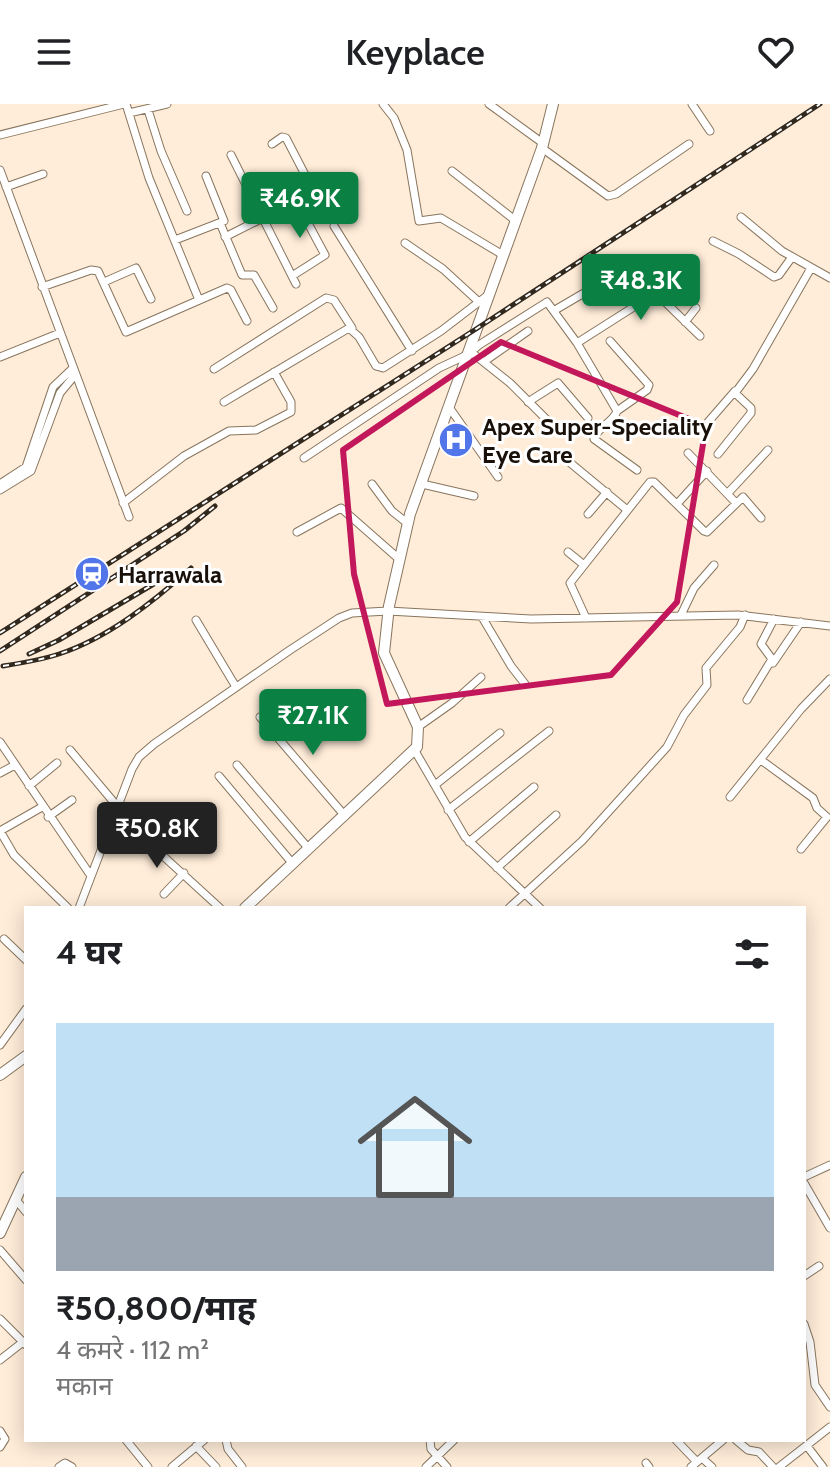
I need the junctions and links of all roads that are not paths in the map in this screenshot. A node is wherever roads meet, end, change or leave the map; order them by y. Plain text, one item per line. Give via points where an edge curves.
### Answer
1 (125, 104) edge
2 (167, 104) edge
3 (383, 104) edge
4 (489, 104) edge
5 (553, 104) edge
6 (692, 104) edge
7 (148, 110) junction
8 (129, 113) junction
9 (710, 131) dead end
10 (0, 135) edge
11 (272, 144) dead end
12 (689, 144) dead end
13 (543, 146) junction
14 (231, 155) dead end
15 (0, 170) edge
16 (452, 171) dead end
17 (43, 174) dead end
18 (206, 176) dead end
19 (314, 190) junction
20 (5, 191) edge
21 (296, 201) junction
22 (323, 206) dead end
23 (187, 211) dead end
24 (741, 217) dead end
25 (262, 219) junction
26 (516, 221) junction
27 (220, 223) junction
28 (334, 226) dead end
29 (225, 237) junction
30 (175, 240) junction
31 (713, 241) dead end
32 (405, 243) dead end
33 (503, 255) junction
34 (792, 257) junction
35 (811, 268) junction
36 (613, 276) dead end
37 (830, 278) edge
38 (676, 280) dead end
39 (104, 282) junction
40 (42, 287) junction
41 (660, 297) junction
42 (484, 298) junction
43 (151, 299) dead end
44 (199, 300) junction
45 (273, 308) dead end
46 (696, 308) dead end
47 (555, 310) junction
48 (247, 321) dead end
49 (685, 322) junction
50 (352, 328) junction
51 (528, 331) dead end
52 (60, 333) junction
53 (700, 336) dead end
54 (610, 341) dead end
55 (577, 343) junction
56 (412, 351) junction
57 (469, 354) junction
58 (0, 357) edge
59 (485, 361) junction
60 (214, 369) dead end
61 (74, 371) junction
62 (274, 372) junction
63 (735, 391) junction
64 (224, 402) dead end
65 (528, 402) junction
66 (449, 407) junction
67 (617, 411) junction
68 (588, 418) dead end
69 (552, 425) dead end
70 (702, 429) dead end
71 (768, 450) dead end
72 (688, 453) dead end
73 (718, 454) dead end
74 (304, 458) dead end
75 (568, 461) dead end
76 (637, 470) dead end
77 (27, 471) junction
78 (707, 471) junction
79 (498, 477) dead end
80 (0, 484) edge
81 (372, 484) dead end
82 (422, 484) junction
83 (0, 490) edge
84 (607, 492) junction
85 (728, 493) junction
86 (474, 496) dead end
87 (123, 503) junction
88 (736, 503) junction
89 (677, 504) junction
90 (626, 509) junction
91 (588, 514) dead end
92 (129, 517) dead end
93 (761, 518) dead end
94 (407, 523) junction
95 (297, 532) dead end
96 (568, 552) dead end
97 (399, 559) junction
98 (584, 565) junction
99 (714, 565) dead end
100 (388, 611) junction
101 (681, 615) junction
102 (745, 615) junction
103 (482, 617) junction
104 (586, 618) junction
105 (774, 619) junction
106 (196, 620) dead end
107 (801, 622) junction
108 (830, 626) edge
109 (773, 663) dead end
110 (481, 677) dead end
111 (830, 679) edge
112 (525, 684) dead end
113 (236, 687) junction
114 (747, 700) dead end
115 (260, 717) dead end
116 (418, 727) junction
117 (549, 731) dead end
118 (500, 733) dead end
119 (0, 742) edge
120 (70, 750) dead end
121 (415, 751) junction
122 (761, 760) junction
123 (57, 763) dead end
124 (15, 765) junction
125 (237, 765) dead end
126 (0, 773) edge
127 (219, 776) dead end
128 (435, 785) junction
129 (29, 786) junction
130 (534, 787) dead end
131 (730, 797) dead end
132 (72, 800) dead end
133 (42, 807) junction
134 (116, 809) junction
135 (448, 810) junction
136 (556, 815) dead end
137 (345, 816) junction
138 (48, 817) junction
139 (0, 831) edge
140 (469, 842) junction
141 (309, 849) junction
142 (801, 849) dead end
143 (293, 864) junction
144 (497, 868) junction
145 (184, 873) junction
146 (91, 876) junction
147 (523, 892) junction
148 (164, 894) dead end
149 (66, 906) edge
150 (80, 906) edge
151 (218, 906) edge
152 (247, 906) edge
153 (511, 906) edge
154 (538, 906) edge
155 (4, 939) dead end
156 (24, 958) edge
157 (24, 1012) edge
158 (0, 1045) edge
159 (24, 1057) edge
160 (0, 1075) edge
161 (830, 1165) edge
162 (806, 1176) edge
163 (24, 1182) edge
164 (806, 1186) edge
165 (17, 1201) junction
166 (24, 1210) edge
167 (830, 1228) edge
168 (0, 1233) edge
169 (0, 1250) edge
170 (819, 1266) dead end
171 (806, 1275) edge
172 (24, 1278) edge
173 (0, 1319) edge
174 (806, 1330) edge
175 (24, 1342) edge
176 (24, 1344) edge
177 (0, 1360) edge
178 (830, 1407) edge
179 (830, 1427) edge
180 (0, 1431) edge
181 (128, 1442) edge
182 (201, 1442) edge
183 (226, 1442) edge
184 (430, 1442) edge
185 (452, 1442) edge
186 (678, 1442) edge
187 (721, 1442) edge
188 (738, 1442) edge
189 (196, 1446) junction
190 (807, 1446) junction
191 (0, 1447) edge
192 (437, 1456) junction
193 (696, 1462) edge
194 (59, 1467) edge
195 (72, 1467) edge
196 (148, 1467) edge
197 (172, 1467) edge
198 (216, 1467) edge
199 (242, 1467) edge
200 (426, 1467) edge
201 (447, 1467) edge
202 (712, 1467) edge
203 (773, 1467) edge
204 (779, 1467) edge
205 (823, 1467) edge

1 - 8 street
1 - 10 street
2 - 7 street
3 - 33 street via 407,150 419,221 441,218
4 - 13 street
5 - 13 street
6 - 9 street
7 - 8 street
7 - 23 street
8 - 30 street
11 - 19 street via 286,138
12 - 13 street via 608,196
13 - 26 street
14 - 25 street
15 - 20 street
16 - 26 street
17 - 20 street
18 - 27 street via 225,219
19 - 21 street
19 - 22 street
20 - 40 street
21 - 25 street
21 - 25 street via 325,255 294,280
24 - 34 street
25 - 29 street
26 - 33 street
27 - 29 street
27 - 30 street
28 - 56 street
29 - 45 street via 242,275 254,275
30 - 44 street
31 - 34 street via 774,277
32 - 42 street
33 - 42 street
34 - 35 street
35 - 37 street
35 - 63 street via 751,373
36 - 47 street
38 - 41 street
39 - 40 street via 95,269
39 - 43 street via 136,268
39 - 44 street via 126,332
40 - 52 street
41 - 49 street
41 - 55 street via 650,295
42 - 56 street
42 - 57 street
44 - 48 street via 229,289
46 - 49 street
47 - 55 street
47 - 57 street via 547,302
49 - 53 street
50 - 56 street via 378,368
50 - 60 street via 334,300 326,298
50 - 62 street
51 - 59 street
52 - 58 street
52 - 61 street
54 - 67 street via 649,385
55 - 67 street
57 - 59 street
57 - 66 street
57 - 74 street via 439,368
59 - 65 street
61 - 77 street via 53,387
61 - 87 street
62 - 64 street
62 - 87 street via 291,412 256,430 229,431 184,456
63 - 70 street
63 - 73 street via 751,413
65 - 68 street via 558,383
65 - 69 street
66 - 79 street
66 - 82 street
67 - 76 street via 593,437
71 - 85 street
72 - 78 street
75 - 84 street
77 - 80 street
77 - 83 street
78 - 85 street
78 - 89 street
81 - 94 street
82 - 86 street
82 - 94 street
84 - 90 street
84 - 91 street
85 - 88 street
87 - 92 street
88 - 89 street via 707,532
88 - 93 street via 746,498
89 - 90 street via 650,482
90 - 98 street
94 - 97 street
95 - 97 street via 341,508
96 - 98 street
97 - 100 street
98 - 104 street via 570,583
99 - 101 street via 694,588
100 - 103 street
100 - 113 street via 339,618
100 - 116 street via 384,653
101 - 102 street
101 - 104 street
102 - 105 street
102 - 147 street via 706,668 707,685 667,747 582,841
103 - 104 street
103 - 112 street
105 - 107 street
105 - 114 street via 761,644 772,659
106 - 113 street
107 - 108 street
107 - 109 street
110 - 116 street
111 - 122 street
113 - 134 street via 145,751
115 - 137 street
116 - 121 street
117 - 135 street
118 - 128 street
119 - 124 street
120 - 134 street
121 - 128 street
121 - 137 street
122 - 131 street
122 - 142 street via 813,798 827,817
123 - 129 street
124 - 126 street
124 - 129 street
125 - 141 street
127 - 143 street
128 - 135 street
129 - 133 street
130 - 140 street
132 - 138 street
133 - 138 street
133 - 139 street
134 - 145 street
134 - 146 street
135 - 140 street
136 - 144 street
137 - 141 street
138 - 146 street
139 - 149 street via 14,855
140 - 144 street
141 - 143 street
143 - 152 street
144 - 147 street
145 - 148 street
145 - 151 street
146 - 150 street
147 - 153 street
147 - 154 street
155 - 156 street
157 - 158 street
159 - 160 street
161 - 162 street
163 - 165 street
164 - 167 street
165 - 166 street
165 - 168 street
169 - 172 street
170 - 171 street
173 - 175 street
174 - 178 street via 815,1385
176 - 177 street
179 - 190 street
180 - 191 street via 5,1439
181 - 196 street
182 - 189 street
183 - 199 street
184 - 192 street
185 - 192 street
186 - 193 street
187 - 193 street
188 - 203 street
189 - 197 street
189 - 198 street
190 - 204 street
190 - 205 street
192 - 200 street
192 - 201 street
193 - 202 street
194 - 195 street

